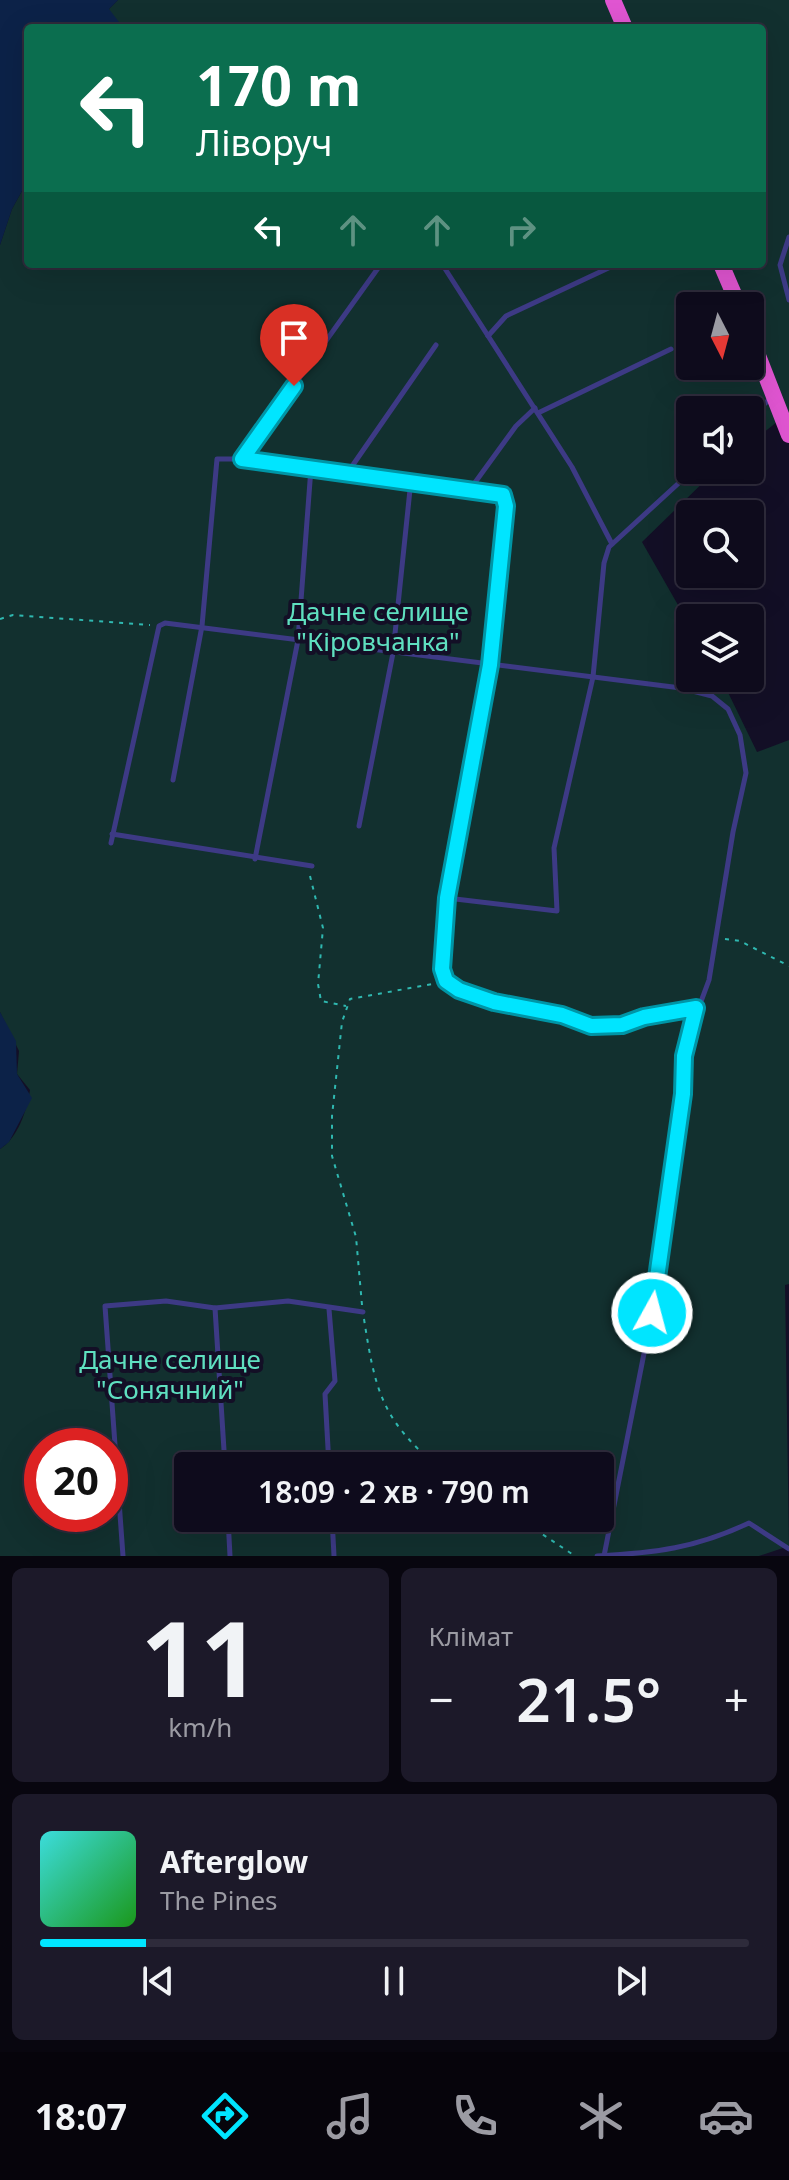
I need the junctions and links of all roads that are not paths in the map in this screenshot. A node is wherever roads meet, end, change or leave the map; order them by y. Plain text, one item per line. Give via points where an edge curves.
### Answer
1 (613, 0) edge
2 (623, 24) edge
3 (789, 237) edge
4 (378, 268) edge
5 (445, 268) edge
6 (608, 268) edge
7 (723, 268) edge
8 (733, 292) edge
9 (789, 300) edge
10 (488, 336) junction
11 (436, 345) dead end
12 (671, 349) dead end
13 (764, 370) edge
14 (774, 395) junction
15 (764, 404) edge
16 (536, 410) junction
17 (789, 435) edge
18 (242, 459) junction
19 (311, 468) junction
20 (348, 472) junction
21 (411, 480) junction
22 (678, 484) edge
23 (471, 488) junction
24 (612, 544) junction
25 (202, 626) junction
26 (298, 640) junction
27 (393, 653) junction
28 (490, 665) junction
29 (593, 677) junction
30 (173, 780) dead end
31 (359, 826) dead end
32 (112, 834) junction
33 (111, 843) dead end
34 (255, 859) junction
35 (310, 866) road end
36 (447, 898) junction
37 (696, 1008) junction
38 (215, 1308) junction
39 (329, 1309) junction
40 (363, 1312) road end
41 (224, 1452) edge
42 (328, 1452) edge
43 (229, 1532) edge
44 (333, 1532) edge
45 (789, 1549) edge
46 (123, 1556) edge
47 (230, 1556) edge
48 (334, 1556) edge
49 (597, 1556) edge
50 (604, 1556) edge

1 - 2 highway
3 - 9 lane via 780,265
4 - 18 lane
5 - 10 lane
6 - 10 lane via 506,316
7 - 8 highway
10 - 16 lane
11 - 20 lane
12 - 16 lane
13 - 14 highway
14 - 15 lane
14 - 17 highway
16 - 23 lane via 516,426
16 - 24 lane
18 - 19 lane
18 - 25 lane via 217,459
19 - 20 lane
19 - 26 lane
20 - 21 lane
21 - 23 lane
21 - 27 lane
22 - 24 lane
23 - 28 lane via 503,495 506,506
24 - 29 lane via 604,563
25 - 26 lane
25 - 30 lane
25 - 32 lane via 159,626
26 - 27 lane
26 - 34 lane
27 - 28 lane
27 - 31 lane
28 - 29 lane
28 - 36 lane
29 - 36 lane via 554,848 557,911
29 - 37 lane via 700,691 721,702 733,717 746,773 709,980
32 - 33 lane
32 - 34 lane
34 - 35 lane
36 - 37 lane via 440,957 446,981 459,990 600,1027
37 - 50 lane via 684,1056 652,1313
38 - 39 lane via 288,1301
38 - 41 lane
38 - 46 lane via 166,1301 105,1306
39 - 40 lane
39 - 42 lane via 335,1381 325,1394
43 - 47 lane
44 - 48 lane
45 - 50 lane via 749,1523 676,1550
49 - 50 lane

